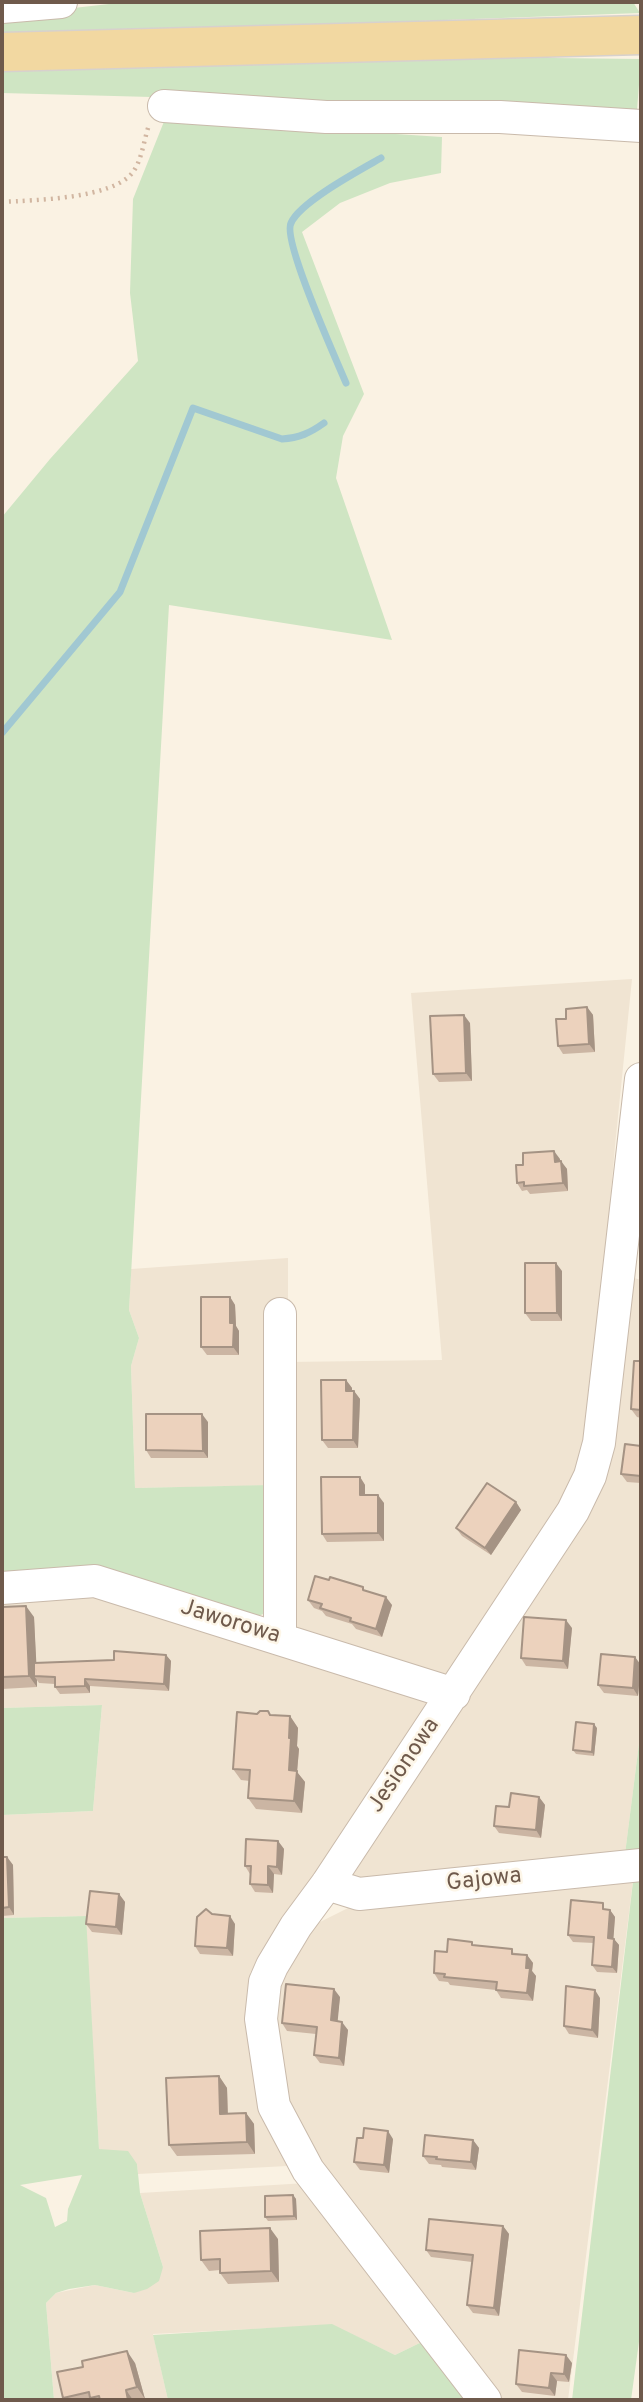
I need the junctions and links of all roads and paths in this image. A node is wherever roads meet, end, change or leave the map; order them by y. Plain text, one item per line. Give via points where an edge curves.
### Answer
1 (61, 2) edge
2 (2, 7) edge
3 (632, 36) edge
4 (2, 52) edge
5 (164, 106) joint
6 (641, 127) edge
7 (2, 202) edge
8 (641, 1079) edge
9 (280, 1314) dead end
10 (2, 1588) edge
11 (280, 1639) junction
12 (454, 1694) junction
13 (641, 1865) edge
14 (327, 1884) junction
15 (485, 2400) edge

1 - 2 street
3 - 4 main road
5 - 6 street via 326,117 500,117
5 - 7 path via 152,117 134,171 120,185 86,194
8 - 12 street, Jesionowa via 599,1443 590,1476 573,1511
9 - 11 street
10 - 11 street, Jaworowa via 95,1581
11 - 12 street, Jaworowa
12 - 14 street, Jesionowa
13 - 14 street, Gajowa via 359,1894
14 - 15 street, Jesionowa via 296,1926 265,1982 261,2019 274,2106 308,2170

